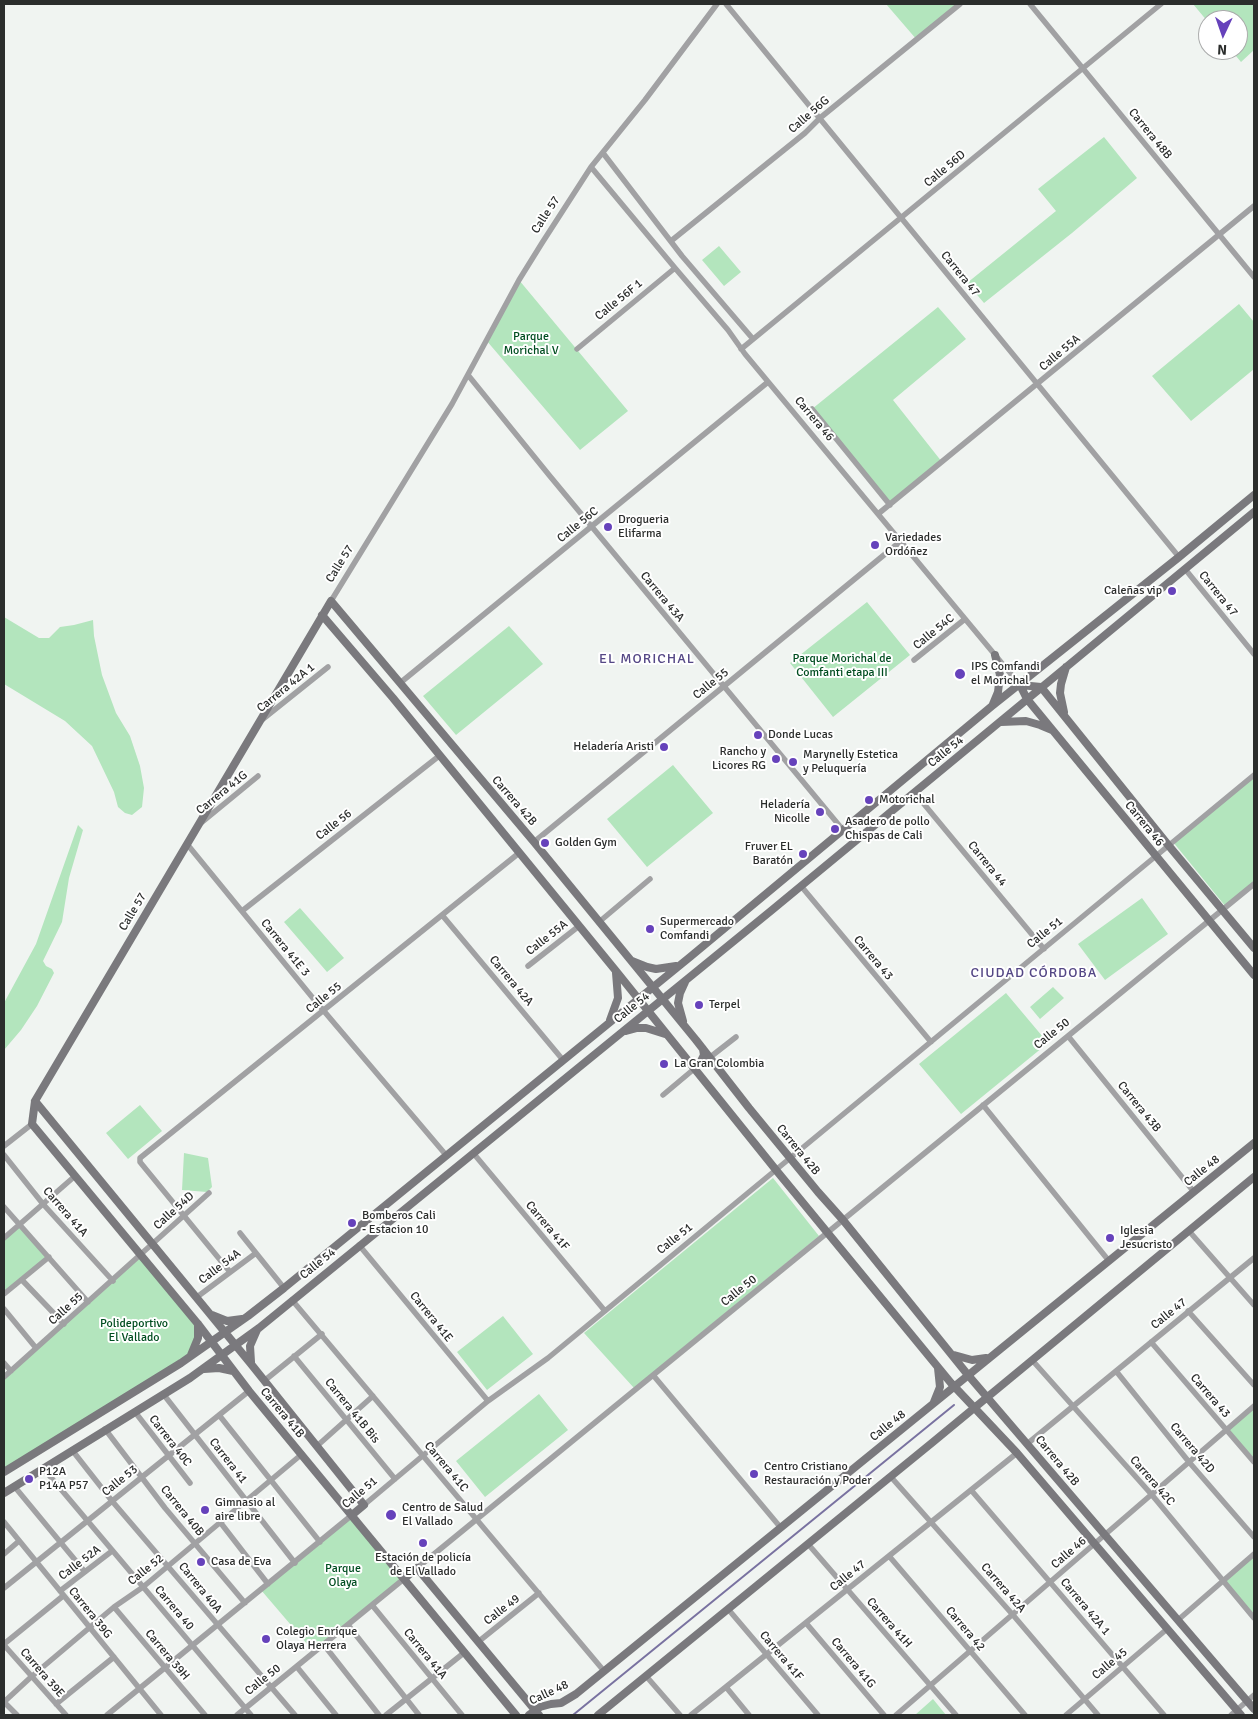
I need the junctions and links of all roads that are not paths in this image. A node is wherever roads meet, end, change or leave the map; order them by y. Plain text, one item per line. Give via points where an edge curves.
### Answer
1 (717, 4) edge
2 (726, 4) edge
3 (960, 4) edge
4 (1030, 4) edge
5 (1161, 4) edge
6 (1083, 68) junction
7 (820, 118) junction
8 (603, 153) junction
9 (592, 167) junction
10 (1254, 206) edge
11 (901, 219) junction
12 (1220, 235) junction
13 (671, 241) junction
14 (675, 268) junction
15 (1254, 277) edge
16 (753, 339) junction
17 (577, 349) dead end
18 (741, 349) junction
19 (468, 375) junction
20 (768, 382) junction
21 (1037, 384) junction
22 (812, 409) dead end
23 (1254, 495) edge
24 (890, 505) junction
25 (1254, 512) edge
26 (878, 514) junction
27 (592, 527) junction
28 (901, 541) junction
29 (1180, 557) junction
30 (1184, 569) junction
31 (331, 601) junction
32 (322, 615) junction
33 (965, 619) junction
34 (1254, 654) edge
35 (995, 655) junction
36 (914, 660) dead end
37 (1066, 665) junction
38 (328, 668) dead end
39 (400, 683) junction
40 (1020, 685) junction
41 (724, 686) junction
42 (1042, 687) junction
43 (1028, 699) junction
44 (992, 706) junction
45 (1068, 721) junction
46 (1001, 722) junction
47 (258, 724) junction
48 (1054, 731) junction
49 (439, 756) junction
50 (1254, 775) edge
51 (258, 776) dead end
52 (1113, 776) junction
53 (1100, 787) junction
54 (914, 792) junction
55 (198, 825) junction
56 (843, 830) junction
57 (534, 842) junction
58 (187, 844) junction
59 (1168, 846) junction
60 (520, 853) junction
61 (1156, 856) junction
62 (650, 879) dead end
63 (1254, 884) edge
64 (801, 886) junction
65 (1223, 910) junction
66 (242, 911) junction
67 (442, 915) junction
68 (1209, 920) junction
69 (599, 922) junction
70 (579, 926) junction
71 (1254, 948) edge
72 (1044, 949) junction
73 (690, 957) junction
74 (629, 959) junction
75 (528, 966) dead end
76 (616, 971) junction
77 (1254, 975) edge
78 (690, 976) junction
79 (652, 987) junction
80 (638, 999) junction
81 (662, 999) junction
82 (323, 1011) junction
83 (647, 1011) junction
84 (608, 1024) junction
85 (685, 1027) junction
86 (615, 1036) junction
87 (1068, 1036) junction
88 (668, 1037) junction
89 (736, 1038) dead end
90 (931, 1042) junction
91 (703, 1049) junction
92 (710, 1058) junction
93 (563, 1060) junction
94 (686, 1060) junction
95 (694, 1069) junction
96 (663, 1095) dead end
97 (35, 1101) junction
98 (984, 1105) junction
99 (32, 1124) junction
100 (1254, 1143) edge
101 (4, 1146) edge
102 (474, 1154) junction
103 (4, 1155) edge
104 (446, 1155) junction
105 (790, 1158) junction
106 (776, 1170) junction
107 (75, 1176) junction
108 (1254, 1177) edge
109 (1194, 1192) junction
110 (209, 1193) dead end
111 (43, 1204) junction
112 (4, 1207) edge
113 (183, 1217) junction
114 (843, 1220) junction
115 (19, 1224) junction
116 (1189, 1231) junction
117 (828, 1232) junction
118 (240, 1233) dead end
119 (4, 1238) edge
120 (152, 1244) junction
121 (359, 1245) junction
122 (256, 1253) junction
123 (141, 1256) junction
124 (49, 1258) junction
125 (1254, 1258) edge
126 (1109, 1261) junction
127 (230, 1272) junction
128 (1230, 1277) junction
129 (22, 1280) junction
130 (113, 1281) junction
131 (284, 1288) junction
132 (4, 1294) edge
133 (196, 1298) junction
134 (292, 1300) junction
135 (88, 1302) junction
136 (1254, 1305) edge
137 (4, 1309) edge
138 (1188, 1311) junction
139 (605, 1312) junction
140 (210, 1314) junction
141 (248, 1316) junction
142 (64, 1324) junction
143 (198, 1324) junction
144 (259, 1328) junction
145 (225, 1333) junction
146 (322, 1334) junction
147 (211, 1342) junction
148 (1150, 1342) junction
149 (235, 1344) junction
150 (36, 1348) junction
151 (221, 1354) junction
152 (952, 1354) junction
153 (993, 1355) junction
154 (294, 1356) junction
155 (189, 1358) junction
156 (1032, 1360) junction
157 (4, 1363) edge
158 (181, 1363) junction
159 (251, 1364) junction
160 (937, 1366) junction
161 (202, 1369) junction
162 (11, 1371) junction
163 (234, 1371) junction
164 (1116, 1371) junction
165 (653, 1375) junction
166 (968, 1375) junction
167 (4, 1377) edge
168 (190, 1378) junction
169 (264, 1381) junction
170 (1254, 1386) edge
171 (955, 1387) junction
172 (249, 1391) junction
173 (164, 1394) junction
174 (373, 1396) junction
175 (987, 1397) junction
176 (488, 1402) junction
177 (932, 1406) junction
178 (1072, 1406) junction
179 (1254, 1406) edge
180 (975, 1407) junction
181 (135, 1412) junction
182 (219, 1415) junction
183 (346, 1420) junction
184 (105, 1429) junction
185 (1226, 1430) junction
186 (195, 1434) junction
187 (1027, 1444) junction
188 (317, 1446) junction
189 (72, 1450) junction
190 (1017, 1453) junction
191 (302, 1454) junction
192 (424, 1455) junction
193 (168, 1456) junction
194 (1189, 1462) junction
195 (1254, 1462) edge
196 (43, 1468) junction
197 (4, 1472) edge
198 (142, 1477) junction
199 (890, 1477) junction
200 (395, 1479) junction
201 (271, 1480) junction
202 (190, 1483) dead end
203 (14, 1486) junction
204 (971, 1490) junction
205 (4, 1493) edge
206 (1152, 1494) junction
207 (246, 1500) junction
208 (112, 1501) junction
209 (364, 1505) junction
210 (352, 1515) junction
211 (477, 1519) junction
212 (87, 1521) junction
213 (4, 1522) edge
214 (220, 1522) junction
215 (932, 1522) junction
216 (781, 1528) junction
217 (1105, 1535) junction
218 (1254, 1537) edge
219 (19, 1541) junction
220 (60, 1542) junction
221 (320, 1542) junction
222 (195, 1543) junction
223 (808, 1544) junction
224 (1095, 1544) junction
225 (112, 1551) junction
226 (4, 1554) edge
227 (1254, 1554) edge
228 (889, 1556) junction
229 (36, 1562) junction
230 (295, 1563) junction
231 (168, 1565) junction
232 (417, 1568) junction
233 (85, 1572) junction
234 (405, 1578) junction
235 (1223, 1581) junction
236 (1051, 1582) junction
237 (268, 1584) junction
238 (143, 1587) junction
239 (4, 1588) edge
240 (847, 1590) junction
241 (61, 1593) junction
242 (539, 1593) junction
243 (245, 1603) junction
244 (372, 1605) junction
245 (114, 1607) junction
246 (728, 1609) junction
247 (1013, 1615) junction
248 (1254, 1618) edge
249 (1178, 1620) junction
250 (806, 1623) junction
251 (218, 1625) junction
252 (348, 1625) junction
253 (89, 1628) junction
254 (1167, 1629) junction
255 (478, 1642) junction
256 (4, 1644) edge
257 (324, 1645) junction
258 (192, 1646) junction
259 (970, 1651) junction
260 (465, 1652) junction
261 (767, 1654) junction
262 (114, 1658) junction
263 (296, 1667) junction
264 (1122, 1667) junction
265 (166, 1668) junction
266 (604, 1671) junction
267 (31, 1676) junction
268 (646, 1676) junction
269 (431, 1678) junction
270 (930, 1686) junction
271 (272, 1687) junction
272 (726, 1688) junction
273 (139, 1689) junction
274 (1254, 1695) edge
275 (406, 1699) junction
276 (1084, 1700) junction
277 (1248, 1701) junction
278 (4, 1702) edge
279 (56, 1704) junction
280 (1254, 1708) edge
281 (245, 1709) junction
282 (115, 1713) edge
283 (534, 1714) edge
284 (1236, 1714) edge
285 (17, 1715) edge
286 (66, 1715) edge
287 (107, 1715) edge
288 (160, 1715) edge
289 (205, 1715) edge
290 (237, 1715) edge
291 (251, 1715) edge
292 (295, 1715) edge
293 (336, 1715) edge
294 (379, 1715) edge
295 (386, 1715) edge
296 (419, 1715) edge
297 (462, 1715) edge
298 (516, 1715) edge
299 (598, 1715) edge
300 (680, 1715) edge
301 (691, 1715) edge
302 (748, 1715) edge
303 (818, 1715) edge
304 (884, 1715) edge
305 (896, 1715) edge
306 (956, 1715) edge
307 (1025, 1715) edge
308 (1066, 1715) edge
309 (1098, 1715) edge
310 (1164, 1715) edge

1 - 8 street, Calle 57
2 - 7 street, Carrera 47
3 - 7 street, Calle 56G
4 - 6 street, Carrera 48B
5 - 6 street, Calle 56D
6 - 11 street, Calle 56D
6 - 12 street, Carrera 48B
7 - 11 street, Carrera 47
7 - 13 street, Calle 56G
8 - 9 street, Calle 57
8 - 13 street
9 - 14 street, Carrera 46
9 - 19 street, Calle 57 via 518,280
10 - 12 street, Calle 55A
11 - 16 street, Calle 56D
11 - 21 street, Carrera 47
12 - 15 street, Carrera 48B
12 - 21 street, Calle 55A
13 - 16 street
14 - 17 street, Calle 56F 1
14 - 18 street, Carrera 46
16 - 18 street, Calle 56D
18 - 20 street, Carrera 46
19 - 27 street, Carrera 43A
19 - 31 street, Calle 57
20 - 26 street, Carrera 46
20 - 27 street, Calle 56C
21 - 24 street, Calle 55A
21 - 29 street, Carrera 47
22 - 24 street, Carrera 46
23 - 29 street, Calle 54
24 - 26 street, Calle 55A
25 - 30 street, Calle 54
26 - 28 street, Carrera 46
27 - 39 street, Calle 56C
27 - 41 street, Carrera 43A
28 - 33 street, Carrera 46
28 - 41 street, Calle 55
29 - 40 street, Calle 54
30 - 34 street, Carrera 47
30 - 37 street, Calle 54
31 - 32 street, Calle 57
31 - 39 street, Carrera 42B
32 - 47 street, Calle 57
32 - 49 street, Carrera 42B
33 - 35 street, Carrera 46
33 - 36 street, Calle 54C
35 - 40 street, Carrera 46
35 - 44 street via 1000,685
37 - 42 street, Calle 54
37 - 45 street via 1060,693
38 - 47 street, Carrera 42A 1
39 - 57 street, Carrera 42B
40 - 42 street
40 - 43 street, Carrera 46
40 - 44 street, Calle 54
41 - 56 street, Carrera 43A
41 - 57 street, Calle 55
42 - 43 street, Calle 54
42 - 45 street, Carrera 46
43 - 46 street, Calle 54
43 - 48 street, Carrera 46
44 - 56 street, Calle 54
45 - 52 street, Carrera 46
46 - 48 street via 1026,721
46 - 54 street, Calle 54
47 - 55 street, Calle 57
48 - 53 street, Carrera 46
49 - 60 street, Carrera 42B
49 - 66 street, Calle 56
50 - 59 street, Calle 51
51 - 55 street, Carrera 41G
52 - 53 street
52 - 59 street, Carrera 46
53 - 61 street, Carrera 46
54 - 64 street, Calle 54
54 - 72 street, Carrera 44
55 - 58 street, Calle 57
56 - 73 street, Calle 54
57 - 69 street, Carrera 42B
58 - 66 street, Carrera 41E 3
58 - 97 street, Calle 57
59 - 61 street, Calle 51
59 - 65 street, Carrera 46
60 - 67 street, Calle 55
60 - 70 street, Carrera 42B
61 - 68 street, Carrera 46
61 - 72 street, Calle 51
62 - 69 street
63 - 65 street, Calle 50
64 - 78 street, Calle 54
64 - 90 street, Carrera 43
65 - 68 street, Calle 50
65 - 71 street, Carrera 46
66 - 82 street, Carrera 41E 3
67 - 82 street, Calle 55
67 - 93 street, Carrera 42A
68 - 77 street, Carrera 46
68 - 87 street, Calle 50
69 - 74 street, Carrera 42B
70 - 75 street, Calle 55A
70 - 76 street, Carrera 42B
72 - 90 street, Calle 51
73 - 74 street via 665,968 647,967
73 - 79 street, Calle 54
74 - 79 street, Carrera 42B
76 - 80 street, Carrera 42B
76 - 84 street via 618,998
78 - 81 street, Calle 54
78 - 85 street via 679,998
79 - 80 street, Calle 54
79 - 81 street, Carrera 42B
80 - 83 street, Carrera 42B
80 - 84 street, Calle 54
81 - 83 street, Calle 54
81 - 85 street, Carrera 42B
82 - 104 street, Carrera 41E 3
82 - 113 street, Calle 55 via 140,1158
83 - 86 street, Calle 54
83 - 88 street, Carrera 42B
84 - 93 street, Calle 54
85 - 91 street, Carrera 42B
86 - 88 street via 630,1029 646,1028
86 - 102 street, Calle 54
87 - 98 street, Calle 50
87 - 109 street, Carrera 43B
88 - 94 street, Carrera 42B
89 - 92 street
90 - 105 street, Calle 51
91 - 92 street, Carrera 42B
91 - 94 street via 704,1058 700,1062
92 - 105 street, Carrera 42B
93 - 104 street, Calle 54
94 - 95 street, Carrera 42B
95 - 96 street
95 - 106 street, Carrera 42B
97 - 99 street, Calle 57
97 - 120 street, Carrera 41B
98 - 114 street, Calle 50
98 - 126 street
99 - 101 street
99 - 107 street, Carrera 41B
100 - 109 street, Calle 48
102 - 121 street, Calle 54
102 - 139 street, Carrera 41F
103 - 111 street, Carrera 41A
104 - 131 street, Calle 54
105 - 106 street, Calle 51
105 - 114 street, Carrera 42B
106 - 117 street, Carrera 42B
106 - 139 street, Calle 51
107 - 111 street
107 - 123 street, Carrera 41B
108 - 116 street
109 - 126 street, Calle 48
110 - 113 street, Calle 54D
111 - 115 street
111 - 130 street, Carrera 41A
112 - 115 street
113 - 120 street, Calle 54D
113 - 127 street
114 - 117 street, Calle 50
114 - 152 street, Carrera 42B
115 - 119 street
115 - 124 street
116 - 128 street
116 - 156 street
117 - 160 street, Carrera 42B
117 - 165 street, Calle 50
118 - 122 street
120 - 123 street, Calle 54D
120 - 133 street, Carrera 41B
121 - 134 street, Calle 54
121 - 176 street, Carrera 41E
122 - 127 street, Calle 54A
122 - 131 street
123 - 130 street, Calle 55
123 - 143 street, Carrera 41B
124 - 129 street
124 - 135 street
125 - 128 street, Calle 47
126 - 153 street, Calle 48
127 - 133 street, Calle 54A
128 - 136 street
128 - 138 street, Calle 47
129 - 132 street
129 - 142 street
130 - 135 street, Calle 55
131 - 141 street, Calle 54
133 - 140 street, Carrera 41B
134 - 144 street, Calle 54
134 - 146 street, Carrera 41C
135 - 142 street, Calle 55
137 - 150 street
138 - 148 street, Calle 47
138 - 170 street
139 - 176 street, Calle 51
140 - 141 street via 227,1321
140 - 145 street, Carrera 41B
141 - 145 street, Calle 54
142 - 150 street, Calle 55
143 - 147 street, Carrera 41B
143 - 155 street via 198,1338
144 - 149 street, Calle 54
144 - 159 street via 250,1346
145 - 147 street, Calle 54
145 - 149 street, Carrera 41B
146 - 154 street
146 - 174 street, Carrera 41C
147 - 151 street, Carrera 41B
147 - 155 street, Calle 54
148 - 164 street, Calle 47
148 - 185 street, Carrera 43
149 - 151 street, Calle 54
149 - 159 street, Carrera 41B
150 - 162 street, Calle 55
151 - 161 street, Calle 54
151 - 163 street, Carrera 41B
152 - 153 street via 965,1360
152 - 166 street, Carrera 42B
153 - 166 street, Calle 48
154 - 169 street
154 - 183 street, Carrera 41B Bis
155 - 158 street, Calle 54
156 - 175 street
156 - 178 street, Carrera 42C
157 - 162 street
158 - 168 street via 190,1368
158 - 197 street, Calle 54
159 - 169 street, Carrera 41B
160 - 171 street, Carrera 42B
160 - 177 street via 940,1387
161 - 163 street
161 - 168 street, Calle 54
162 - 167 street, Calle 55
163 - 172 street, Carrera 41B
164 - 178 street, Calle 47
164 - 194 street, Carrera 42D
165 - 211 street, Calle 50
165 - 216 street
166 - 171 street, Calle 48
166 - 175 street, Carrera 42B
168 - 173 street, Calle 54
169 - 188 street, Carrera 41B
171 - 177 street, Calle 48
171 - 180 street, Carrera 42B
172 - 182 street, Calle 53
172 - 191 street, Carrera 41B
173 - 181 street, Calle 54
173 - 186 street, Carrera 41
174 - 183 street
174 - 192 street, Carrera 41C
175 - 180 street
175 - 187 street, Carrera 42B
176 - 192 street, Calle 51
177 - 216 street, Calle 48
178 - 187 street, Calle 47
178 - 206 street, Carrera 42C
179 - 185 street, Calle 46
180 - 190 street, Carrera 42B
180 - 199 street
181 - 184 street, Calle 54
181 - 193 street, Carrera 40C
182 - 186 street, Calle 53
182 - 201 street
183 - 188 street
183 - 200 street, Carrera 41B Bis
184 - 189 street, Calle 54
184 - 198 street, Carrera 40B
185 - 194 street, Calle 46
185 - 195 street, Carrera 43
186 - 193 street, Calle 53
186 - 207 street, Carrera 41
187 - 217 street, Carrera 42B
188 - 209 street, Carrera 41B
189 - 196 street, Calle 54
189 - 208 street, Carrera 40A
190 - 204 street, Calle 47
190 - 224 street, Carrera 42B
191 - 201 street, Calle 52
191 - 210 street, Carrera 41B
192 - 200 street, Calle 51
192 - 211 street, Carrera 41C
193 - 198 street, Calle 53
193 - 202 street, Carrera 40C
194 - 206 street, Calle 46
194 - 218 street, Carrera 42D
196 - 203 street, Calle 54
196 - 212 street, Carrera 40
198 - 208 street, Calle 53
198 - 222 street, Carrera 40B
199 - 215 street, Carrera 42A
199 - 223 street
200 - 209 street, Calle 51
201 - 207 street, Calle 52
201 - 221 street
203 - 205 street, Calle 54
203 - 220 street
204 - 215 street, Calle 47
204 - 236 street, Carrera 42A 1
206 - 217 street, Calle 46
206 - 235 street, Carrera 42C
207 - 214 street, Calle 52
207 - 230 street, Carrera 41
208 - 212 street, Calle 53
208 - 231 street, Carrera 40A
209 - 210 street, Calle 51
210 - 221 street, Calle 51
210 - 234 street, Carrera 41B
211 - 232 street, Calle 50
211 - 242 street, Carrera 41C
212 - 220 street, Calle 53
212 - 225 street, Carrera 40
213 - 219 street, Carrera 39G
214 - 222 street, Calle 52
214 - 237 street
215 - 228 street, Calle 47
215 - 247 street, Carrera 42A
216 - 266 street, Calle 48
217 - 224 street, Calle 46
217 - 249 street, Carrera 42B
219 - 226 street
219 - 229 street, Carrera 39G
220 - 229 street, Calle 53
220 - 233 street
221 - 230 street, Calle 51
222 - 231 street, Calle 52
222 - 243 street, Carrera 40B
223 - 240 street, Carrera 41H
223 - 246 street
224 - 236 street, Calle 46
224 - 254 street, Carrera 42B
225 - 233 street, Calle 52A
225 - 238 street, Carrera 40
227 - 235 street
228 - 240 street, Calle 47
228 - 259 street, Carrera 42
229 - 239 street, Calle 53
229 - 241 street, Carrera 39G
230 - 237 street, Calle 51
231 - 238 street, Calle 52
231 - 251 street, Carrera 40A
232 - 234 street, Calle 50
232 - 255 street
233 - 241 street, Calle 52A
234 - 244 street, Calle 50
234 - 260 street, Carrera 41B
235 - 248 street, Carrera 42C
235 - 249 street
236 - 247 street, Calle 46
236 - 264 street, Carrera 42A 1
237 - 243 street, Calle 51
238 - 245 street, Calle 52
238 - 258 street, Carrera 40
240 - 250 street, Calle 47
240 - 270 street, Carrera 41H
241 - 253 street, Carrera 39G
241 - 256 street, Calle 52A
242 - 255 street, Calle 49
242 - 266 street, Carrera 41C
243 - 251 street, Calle 51
244 - 252 street, Calle 50
244 - 269 street, Carrera 41A
245 - 253 street, Calle 52
245 - 265 street, Carrera 39H
246 - 261 street, Carrera 41F
246 - 268 street
247 - 259 street, Calle 46
247 - 276 street, Carrera 42A
249 - 277 street, Carrera 42B
250 - 261 street, Calle 47
250 - 304 street, Carrera 41G
251 - 258 street, Calle 51
251 - 271 street, Carrera 40A
252 - 257 street, Calle 50
252 - 275 street
253 - 262 street, Carrera 39G
253 - 267 street, Calle 52
254 - 264 street, Calle 45
254 - 284 street, Carrera 42B
255 - 283 street
256 - 267 street, Carrera 39E
257 - 263 street, Calle 50
257 - 294 street
258 - 265 street, Calle 51
258 - 281 street, Carrera 40
259 - 270 street, Calle 46
259 - 307 street, Carrera 42
260 - 269 street
260 - 298 street, Carrera 41B
261 - 272 street, Calle 47
261 - 303 street, Carrera 41F
262 - 273 street, Carrera 39G
262 - 279 street
263 - 271 street, Calle 50
263 - 293 street
264 - 276 street, Calle 45
264 - 310 street, Carrera 42A 1
265 - 273 street, Calle 51
265 - 289 street, Carrera 39H
266 - 283 street, Calle 48 via 576,1694
267 - 278 street, Calle 52
267 - 279 street, Carrera 39E
268 - 299 street
268 - 300 street
269 - 275 street
269 - 297 street, Carrera 41A
270 - 305 street, Calle 46
270 - 306 street, Carrera 41H
271 - 281 street, Calle 50
271 - 292 street, Carrera 40A
272 - 301 street, Calle 47
272 - 302 street
273 - 282 street, Calle 51
273 - 288 street, Carrera 39G
274 - 277 street
275 - 295 street
275 - 296 street
276 - 308 street, Calle 45
276 - 309 street, Carrera 42A
277 - 280 street, Carrera 42B
277 - 284 street
278 - 285 street
279 - 286 street, Carrera 39E
281 - 290 street, Calle 50
281 - 291 street, Carrera 40
282 - 287 street, Calle 51

